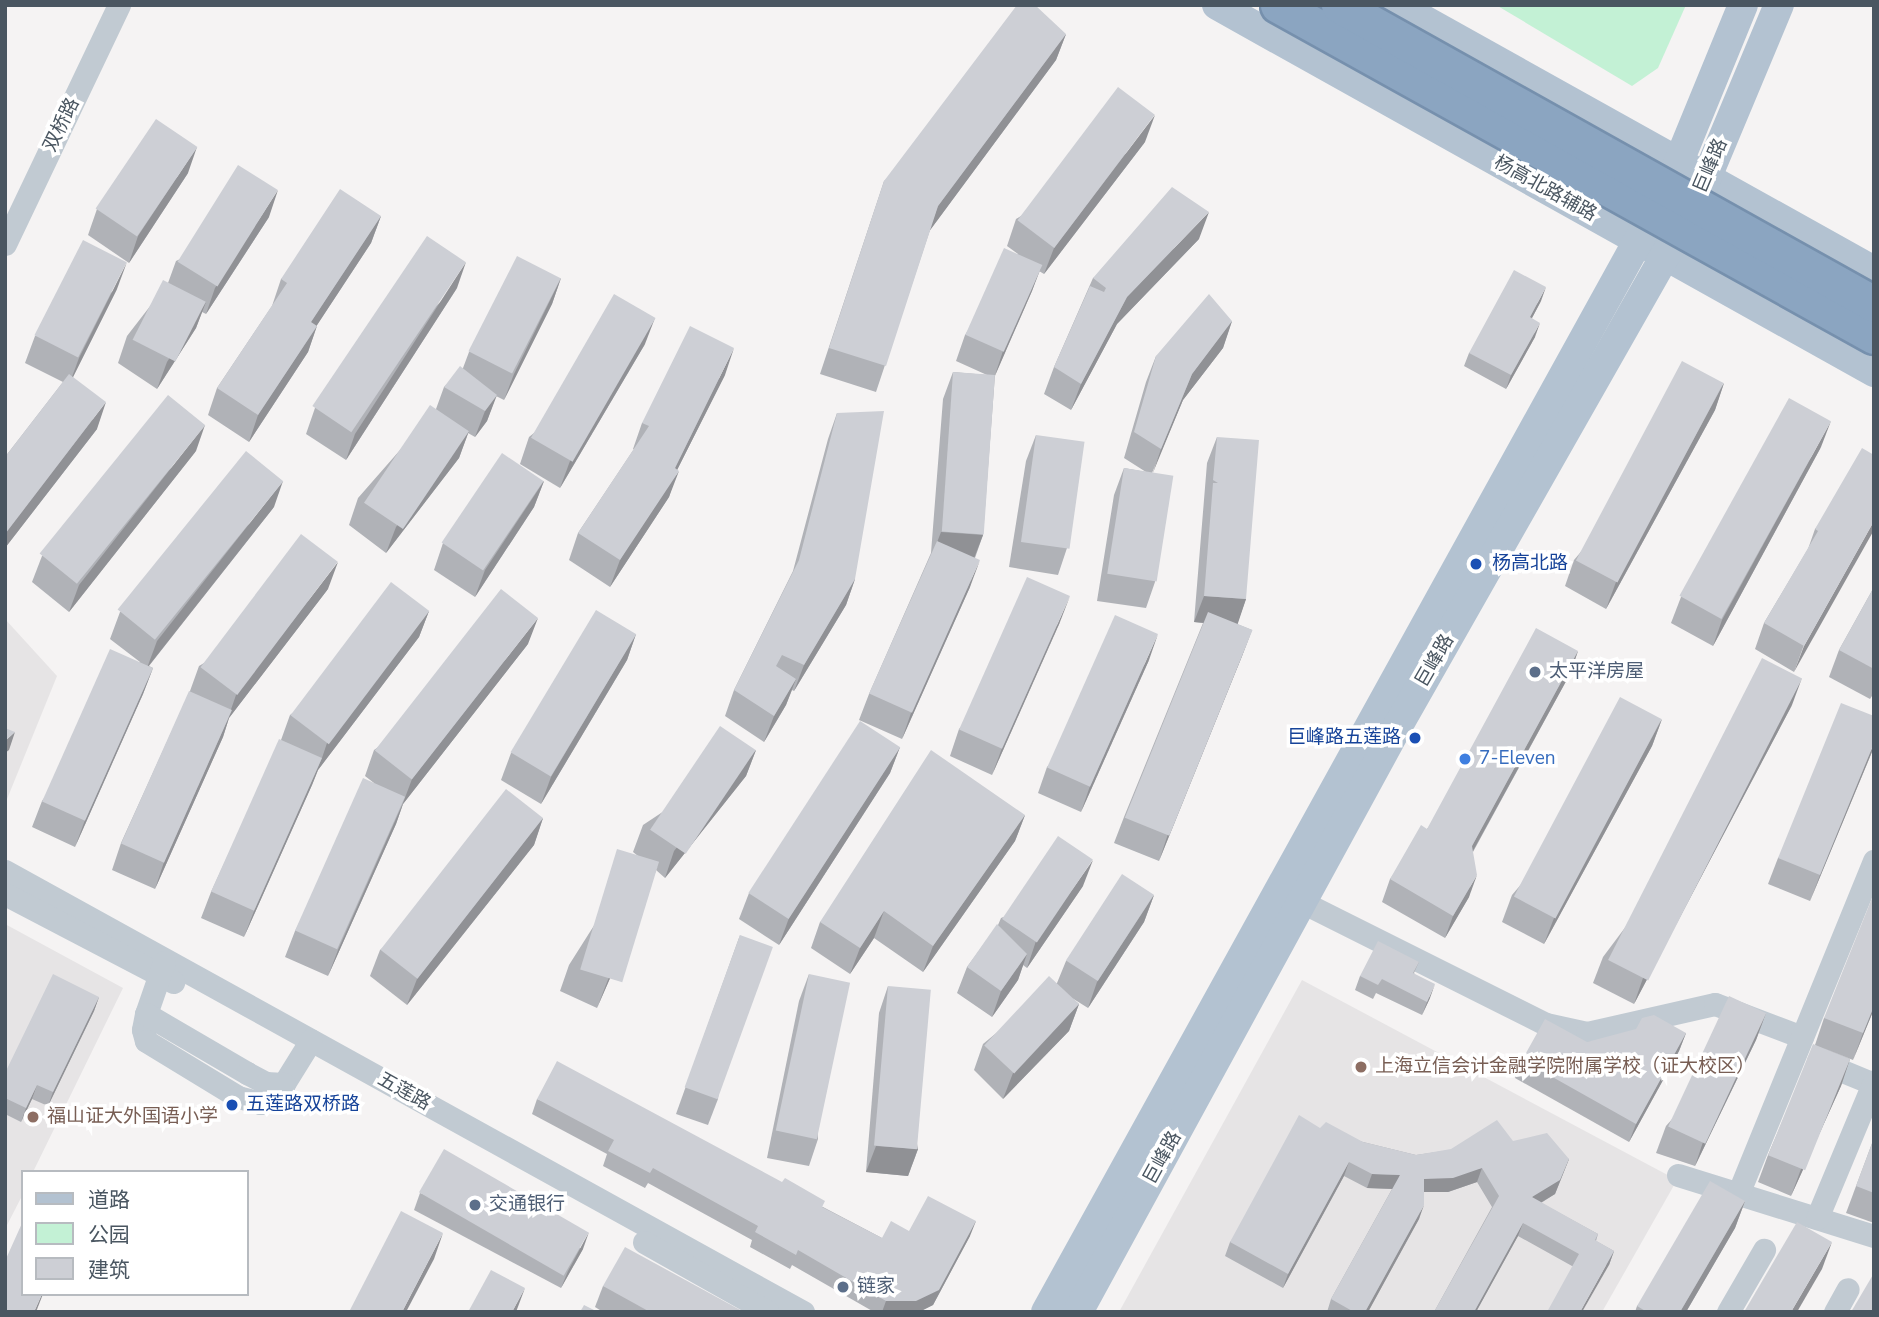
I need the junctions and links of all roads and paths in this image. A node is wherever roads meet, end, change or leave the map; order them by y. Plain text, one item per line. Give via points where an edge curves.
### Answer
1 (119, 5) edge
2 (1217, 5) edge
3 (1278, 5) edge
4 (1339, 5) edge
5 (1397, 5) edge
6 (1743, 5) edge
7 (1779, 5) edge
8 (1678, 162) junction
9 (1708, 178) junction
10 (1637, 241) junction
11 (5, 244) edge
12 (1665, 257) junction
13 (1874, 271) edge
14 (1874, 304) edge
15 (1874, 336) edge
16 (1874, 372) edge
17 (5, 871) edge
18 (1872, 871) edge
19 (5, 894) edge
20 (1304, 903) junction
21 (163, 967) junction
22 (1799, 1044) junction
23 (307, 1046) junction
24 (1873, 1083) edge
25 (1678, 1175) dead end
26 (1738, 1194) junction
27 (1695, 1196) dead end
28 (1817, 1218) junction
29 (1874, 1236) edge
30 (1764, 1250) dead end
31 (1874, 1252) edge
32 (1848, 1289) dead end
33 (768, 1312) edge
34 (803, 1312) edge
35 (1046, 1312) edge
36 (1078, 1312) edge
37 (1728, 1312) edge
38 (1835, 1312) edge

1 - 11 street, 双桥路
2 - 10 main road, 杨高北路辅路
3 - 15 highway, bridge
4 - 14 highway, bridge
5 - 8 main road
6 - 8 main road, 巨峰路
7 - 9 main road, 巨峰路
8 - 9 main road
8 - 10 main road, 巨峰路
9 - 12 main road, 巨峰路
9 - 13 main road
10 - 12 main road, 杨高北路辅路
10 - 35 main road, 巨峰路
12 - 16 main road, 杨高北路辅路
12 - 20 main road, 巨峰路 via 1395,731
17 - 21 street, 五莲路
18 - 22 street
19 - 21 street, 五莲路
20 - 22 street via 1546,1024 1587,1033 1715,1004
20 - 36 main road, 巨峰路
21 - 23 street, 五莲路
21 - 23 street via 146,1014 161,1027 266,1083 284,1084
22 - 24 street
22 - 26 street
23 - 33 street, 五莲路
23 - 34 street, 五莲路
24 - 28 street
25 - 26 street
26 - 28 street
27 - 31 street
28 - 29 street
30 - 37 street
32 - 38 street

